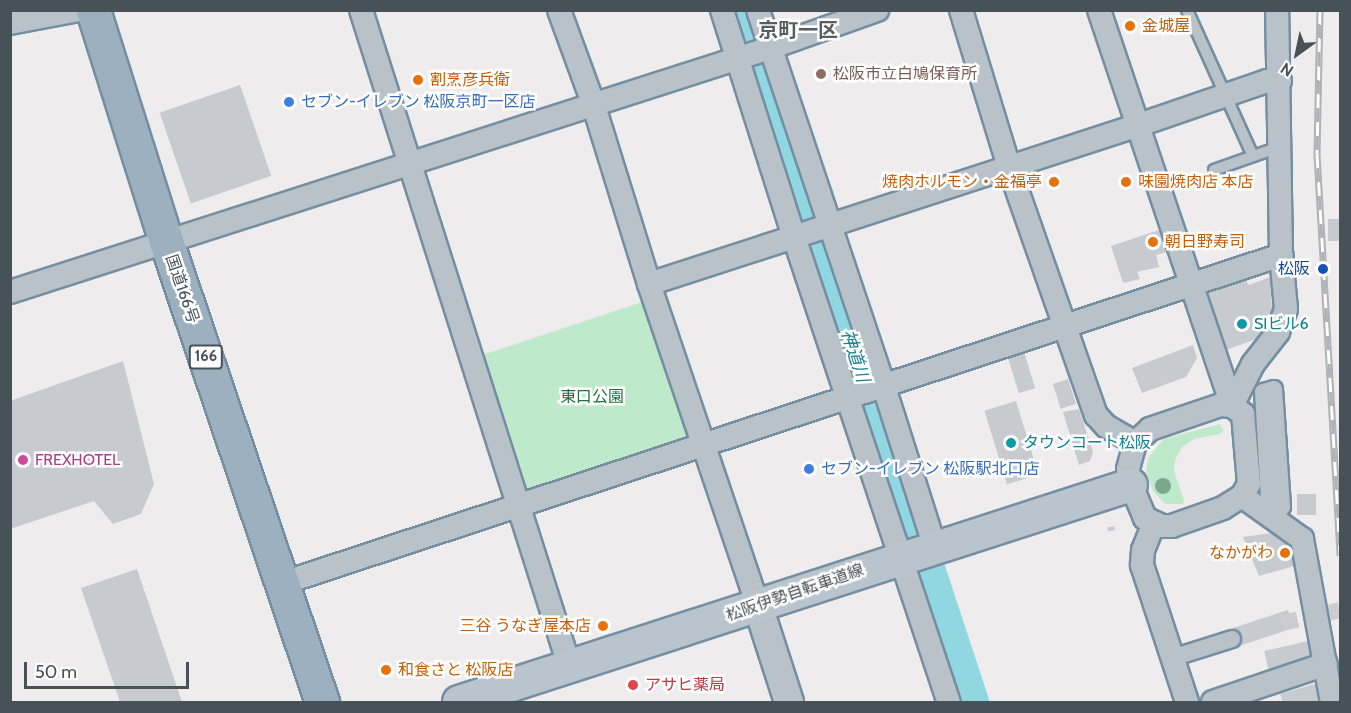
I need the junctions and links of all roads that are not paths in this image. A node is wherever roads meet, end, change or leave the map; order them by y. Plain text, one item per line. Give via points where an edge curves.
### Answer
1 (79, 10) edge
2 (93, 10) edge
3 (361, 10) edge
4 (559, 10) edge
5 (722, 10) edge
6 (758, 10) edge
7 (877, 10) edge
8 (961, 10) edge
9 (1099, 10) edge
10 (1187, 10) edge
11 (1277, 10) edge
12 (854, 15) edge
13 (10, 23) edge
14 (769, 49) junction
15 (738, 58) junction
16 (1280, 81) junction
17 (1226, 95) junction
18 (593, 103) junction
19 (1138, 125) junction
20 (1280, 147) junction
21 (1253, 156) junction
22 (411, 163) junction
23 (1009, 167) junction
24 (1214, 170) dead end
25 (829, 225) junction
26 (794, 237) junction
27 (166, 241) junction
28 (1281, 255) junction
29 (649, 284) junction
30 (1191, 284) junction
31 (10, 292) edge
32 (1063, 325) junction
33 (884, 387) junction
34 (849, 398) junction
35 (1232, 406) junction
36 (1135, 442) junction
37 (703, 447) junction
38 (1131, 485) junction
39 (1242, 496) junction
40 (519, 507) junction
41 (1282, 507) joint
42 (1154, 523) junction
43 (935, 548) junction
44 (901, 558) junction
45 (283, 584) junction
46 (758, 606) junction
47 (1232, 639) dead end
48 (1172, 658) junction
49 (1326, 664) junction
50 (570, 668) junction
51 (322, 702) edge
52 (459, 702) edge
53 (789, 702) edge
54 (949, 702) edge
55 (1187, 702) edge
56 (1213, 702) edge
57 (1332, 702) edge

1 - 13 street
2 - 27 highway, 国道166号 / 166
3 - 22 street
4 - 18 street
5 - 15 street
6 - 14 street
7 - 12 street
8 - 23 street
9 - 19 street
10 - 17 lane
11 - 16 street
12 - 14 street
14 - 15 street
14 - 25 street
15 - 18 street
15 - 26 street
16 - 17 street via 1267,81
16 - 20 street
17 - 19 street
17 - 21 lane
18 - 22 street
18 - 29 street
19 - 23 street
19 - 30 street
20 - 21 lane
20 - 28 street
21 - 24 lane
22 - 27 street
22 - 40 street
23 - 25 street
23 - 32 street
25 - 26 street
25 - 33 street
26 - 29 street
26 - 34 street
27 - 31 street
27 - 45 highway, 国道166号 / 166
28 - 30 street
28 - 35 street via 1286,309 1278,332 1253,364
29 - 37 street
30 - 32 street
30 - 35 street
32 - 33 street
32 - 36 street via 1096,415 1106,426
33 - 34 street
33 - 43 street
34 - 37 street
34 - 44 street
35 - 36 street via 1221,405 1150,429
35 - 39 street via 1243,414 1249,484
36 - 38 street via 1128,469
37 - 40 street
37 - 46 street
38 - 42 street via 1145,518
38 - 43 main road, 松阪伊勢自転車道線
39 - 42 street via 1222,508 1172,526
39 - 49 street via 1302,539
40 - 45 street
40 - 50 street
41 - 41 street via 1274,401 1274,389 1263,392 1269,499
42 - 48 street via 1143,550 1142,565
43 - 44 main road, 松阪伊勢自転車道線
44 - 46 main road, 松阪伊勢自転車道線
44 - 54 street
45 - 51 highway, 国道166号 / 166
46 - 50 main road, 松阪伊勢自転車道線
46 - 53 street
47 - 48 street
48 - 55 street
49 - 56 street
49 - 57 street
50 - 52 main road, 松阪伊勢自転車道線

